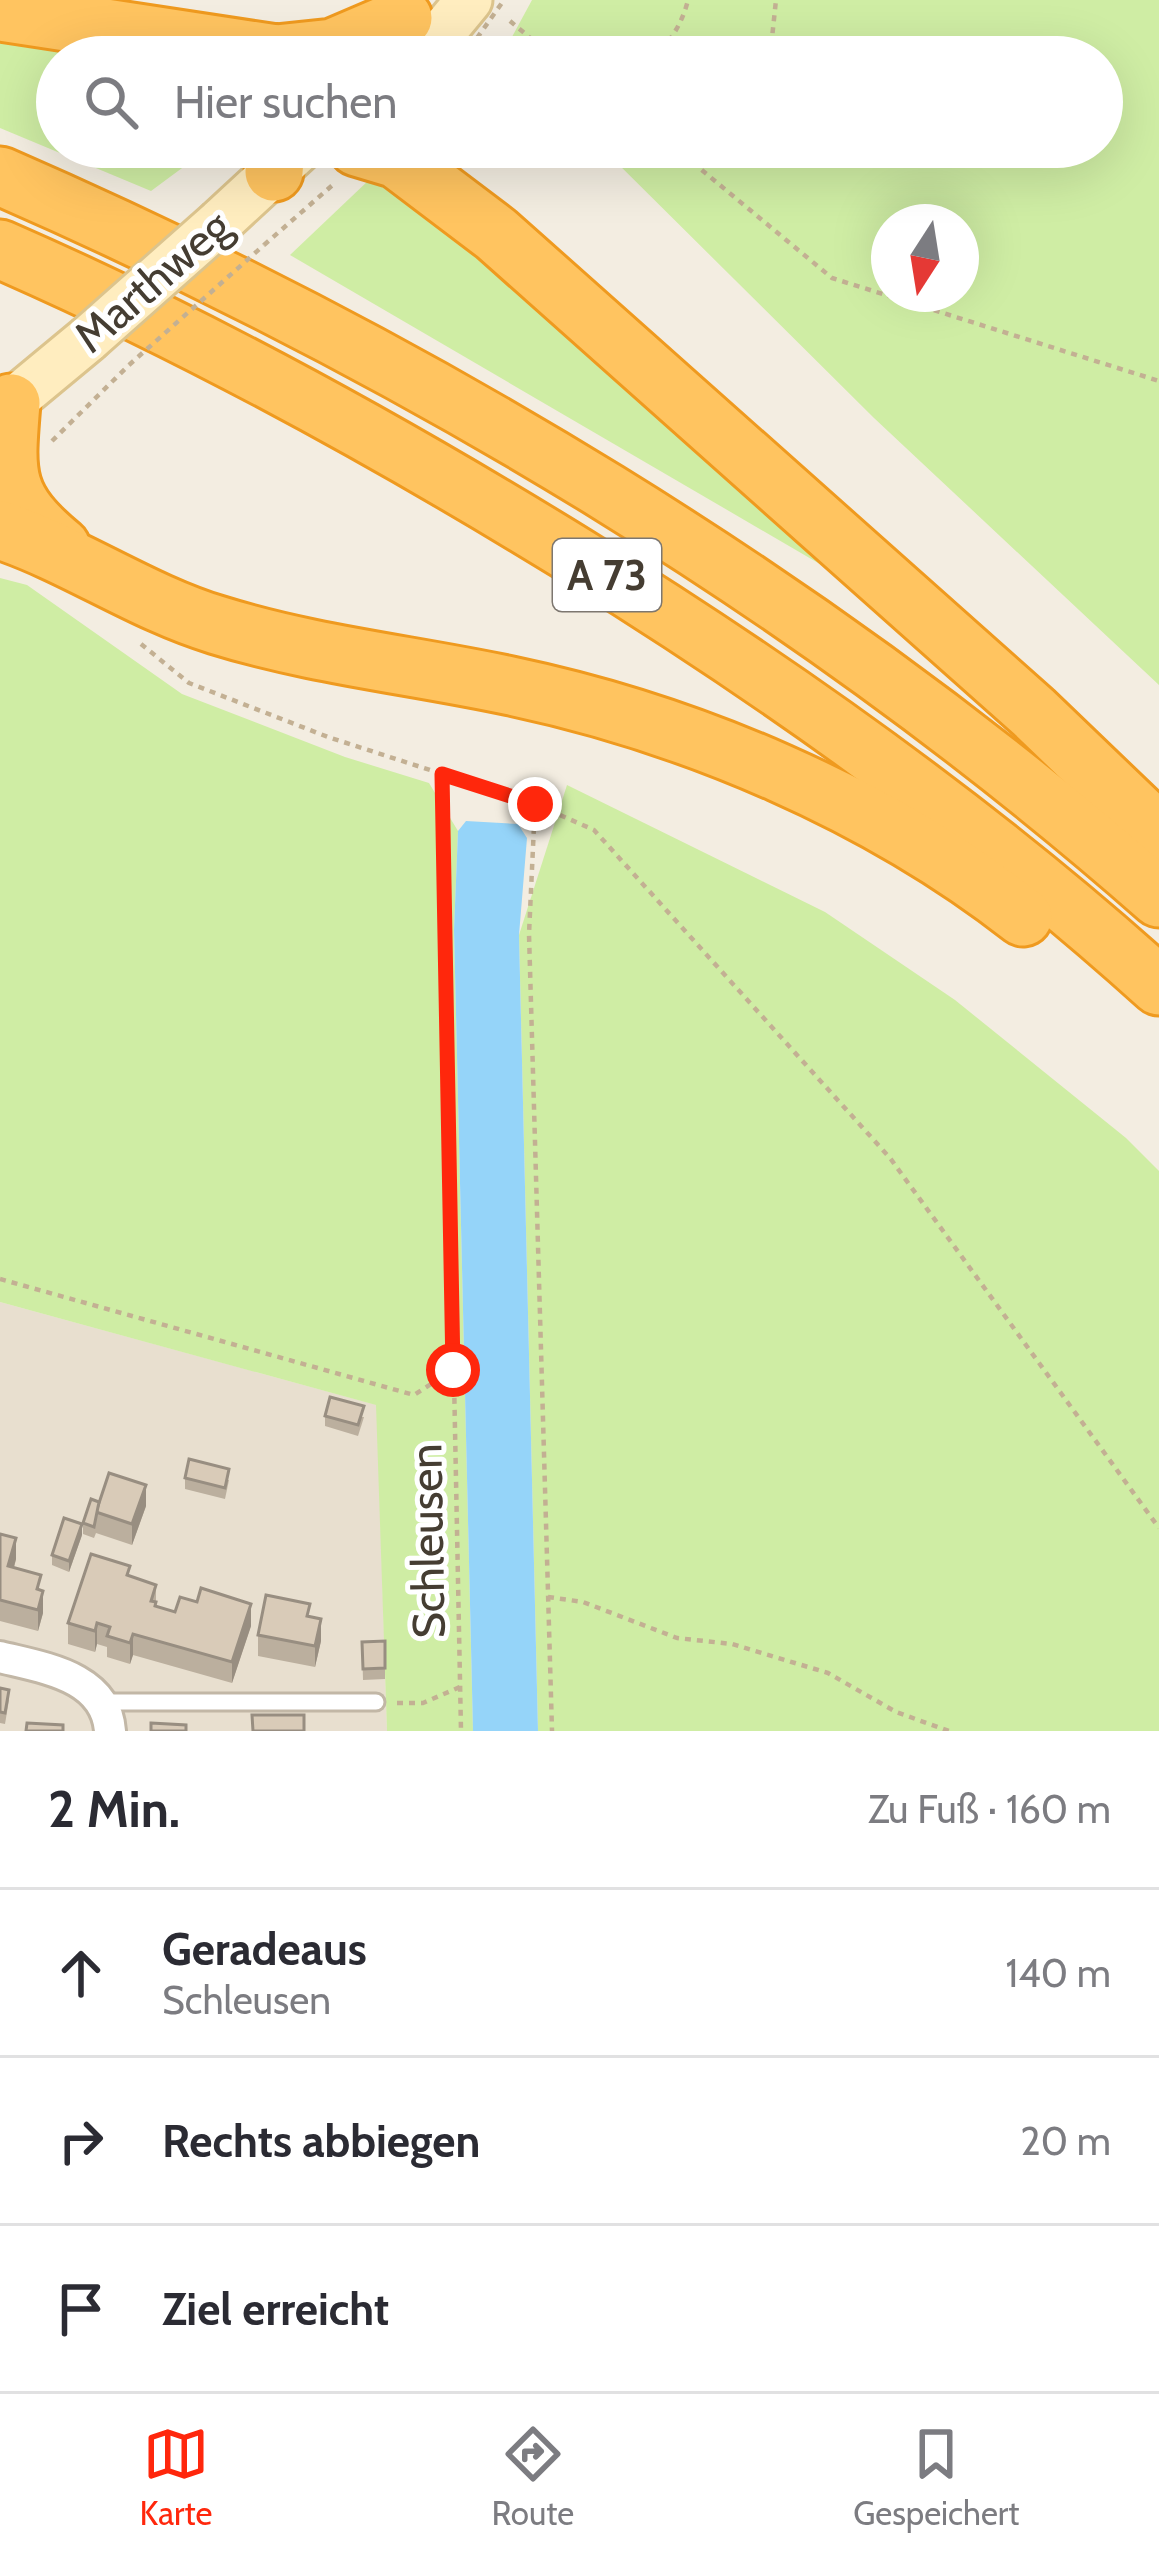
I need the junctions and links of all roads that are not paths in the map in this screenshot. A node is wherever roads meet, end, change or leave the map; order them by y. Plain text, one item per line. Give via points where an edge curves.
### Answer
1 (0, 12) edge
2 (428, 24) edge
3 (139, 36) edge
4 (372, 36) edge
5 (272, 168) edge
6 (410, 168) edge
7 (0, 176) edge
8 (0, 249) edge
9 (5, 408) edge
10 (6, 511) edge
11 (1159, 833) edge
12 (1159, 898) edge
13 (1159, 986) edge
14 (1159, 1010) edge
15 (0, 1657) edge
16 (376, 1702) road end
17 (107, 1716) edge

1 - 3 highway
2 - 4 highway
5 - 9 main road, Marthweg, bridge
6 - 11 highway via 496,234
7 - 12 highway, A 73 via 341,342 620,502 894,688
8 - 13 highway, A 73 via 319,407 644,598 914,785
9 - 10 highway
10 - 14 highway via 26,514 73,557 216,625 554,697 770,770 957,871 1107,986
15 - 17 street via 72,1677
16 - 17 lane

